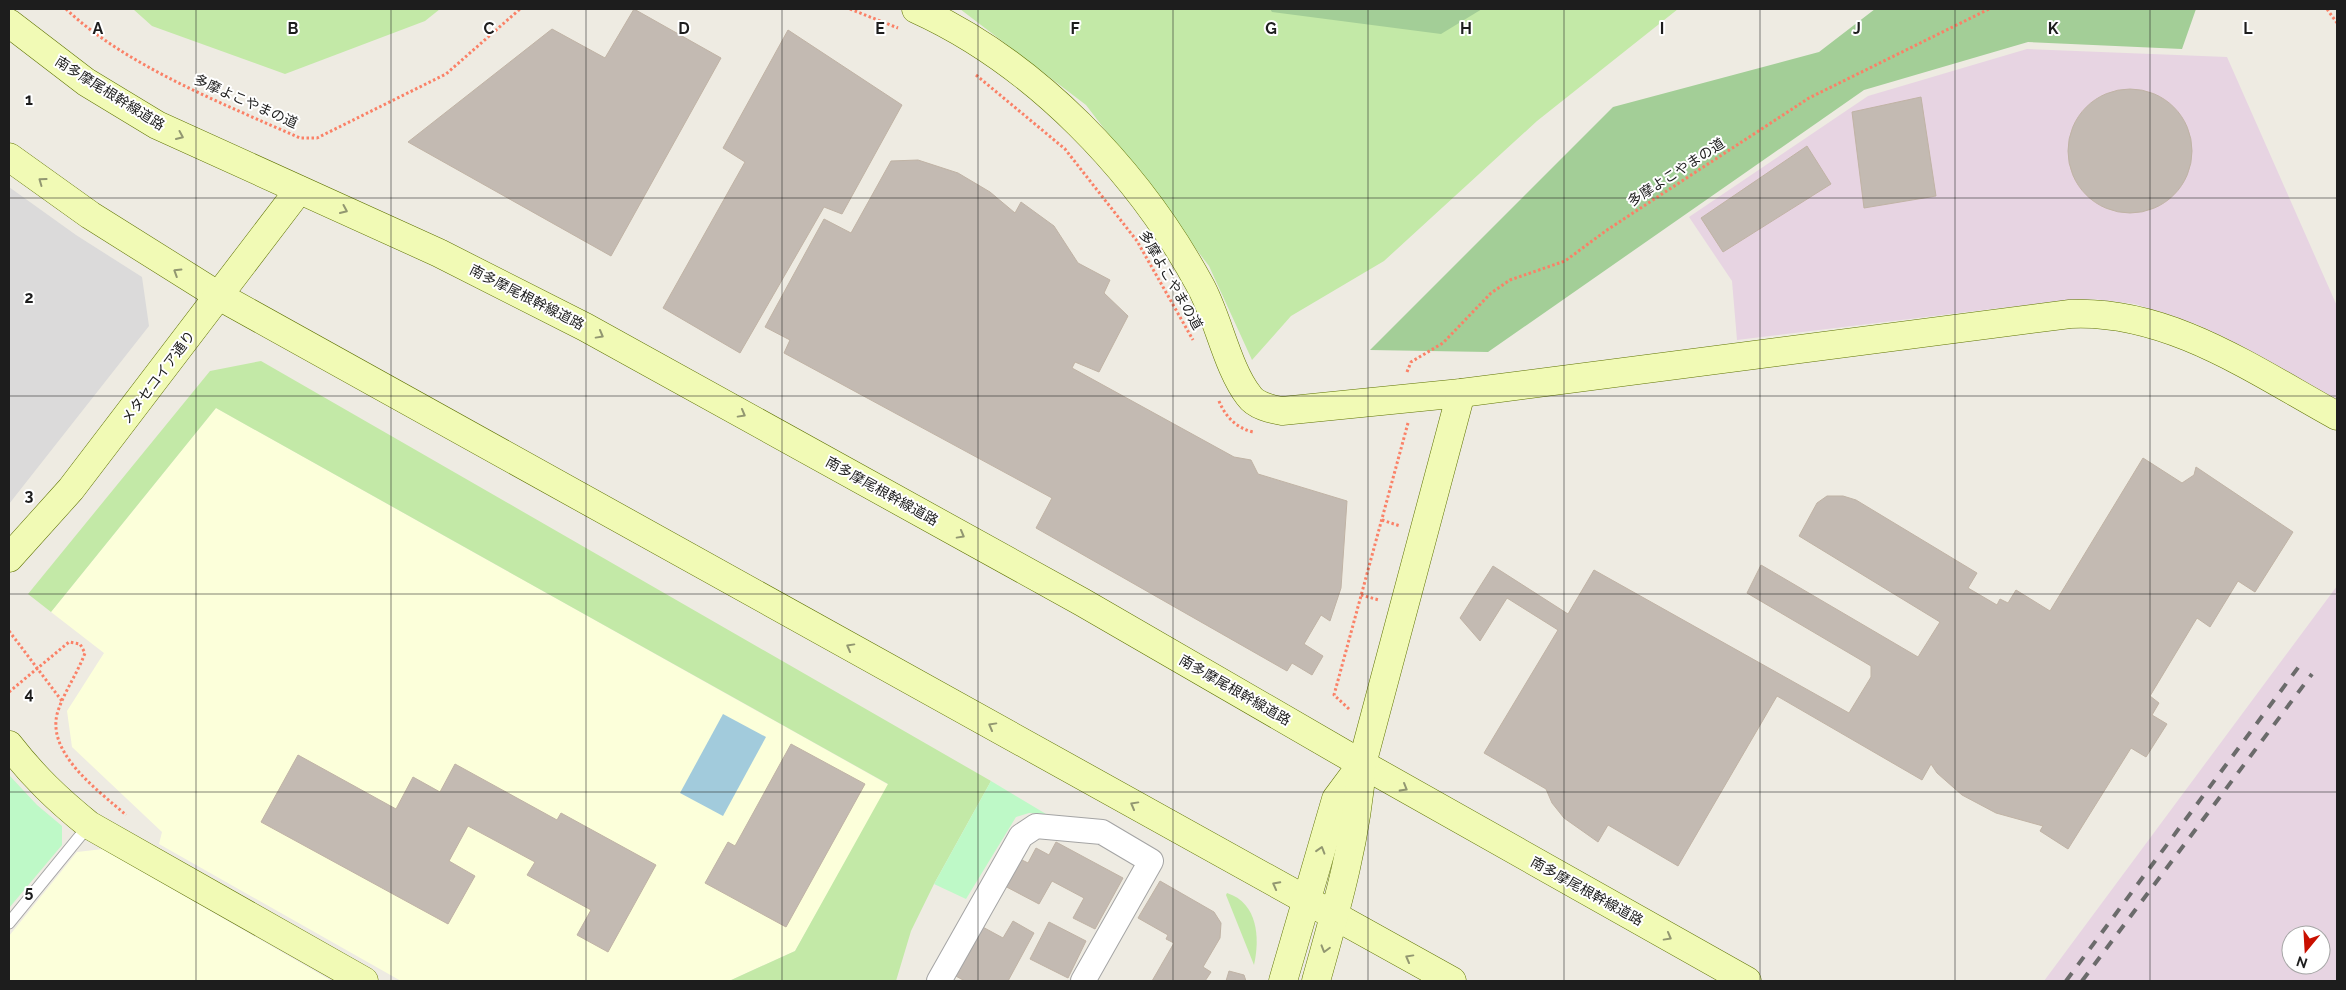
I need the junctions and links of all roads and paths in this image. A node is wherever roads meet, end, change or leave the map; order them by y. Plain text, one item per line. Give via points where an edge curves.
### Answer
1 (66, 9) edge
2 (520, 9) edge
3 (850, 9) edge
4 (1989, 9) edge
5 (2327, 9) edge
6 (911, 20) edge
7 (9, 22) edge
8 (2337, 22) edge
9 (968, 69) dead end
10 (9, 157) edge
11 (300, 190) junction
12 (219, 296) junction
13 (1196, 345) dead end
14 (1407, 379) dead end
15 (1461, 393) junction
16 (1218, 398) dead end
17 (2337, 416) edge
18 (1410, 418) dead end
19 (1262, 434) dead end
20 (1382, 520) junction
21 (1403, 526) dead end
22 (9, 558) edge
23 (1362, 595) junction
24 (1379, 600) dead end
25 (9, 631) edge
26 (38, 668) junction
27 (9, 692) edge
28 (62, 701) junction
29 (1349, 709) dead end
30 (9, 745) edge
31 (1362, 764) junction
32 (127, 816) dead end
33 (90, 824) junction
34 (1306, 900) junction
35 (1335, 915) junction
36 (9, 923) edge
37 (364, 981) edge
38 (938, 981) edge
39 (1083, 981) edge
40 (1283, 981) edge
41 (1316, 981) edge
42 (1452, 981) edge
43 (1747, 981) edge

1 - 2 path, 多摩よこやまの道 via 84,26 145,64 187,87 300,138 317,138 446,74
3 - 6 path
4 - 14 path, 多摩よこやまの道 via 1809,98 1565,261 1510,280 1491,293 1444,343 1411,362
5 - 8 path
6 - 15 main road via 976,42 1068,114 1111,157 1159,218 1201,286 1249,397 1264,407 1282,412
7 -> 11 main road, 南多摩尾根幹線道路 via 86,82 157,125
9 - 13 path, 多摩よこやまの道 via 1064,149 1137,241
12 -> 10 main road via 90,215
11 - 12 main road, メタセコイア通り
11 -> 31 main road, 南多摩尾根幹線道路 via 439,253 585,327 1082,602
12 - 22 main road, メタセコイア通り via 71,489
34 -> 12 main road
15 - 17 main road via 2096,313 2138,320 2199,341
15 - 31 main road
16 - 19 path via 1225,415 1245,430
18 - 20 path
20 - 21 path
20 - 23 path
23 - 24 path
23 - 29 path via 1334,695
25 - 26 path
26 - 27 path
26 - 28 path
26 - 28 path via 69,642 80,644 85,653
28 - 32 path via 55,725 58,743 80,772
30 - 33 main road via 56,798
34 -> 31 main road via 1336,799
31 - 35 main road via 1359,804
31 -> 43 main road, 南多摩尾根幹線道路
33 - 36 lane
33 - 37 main road
34 - 35 main road
34 - 40 main road
35 -> 41 main road
42 -> 35 main road
38 - 39 street via 1021,836 1036,826 1102,832 1151,861

